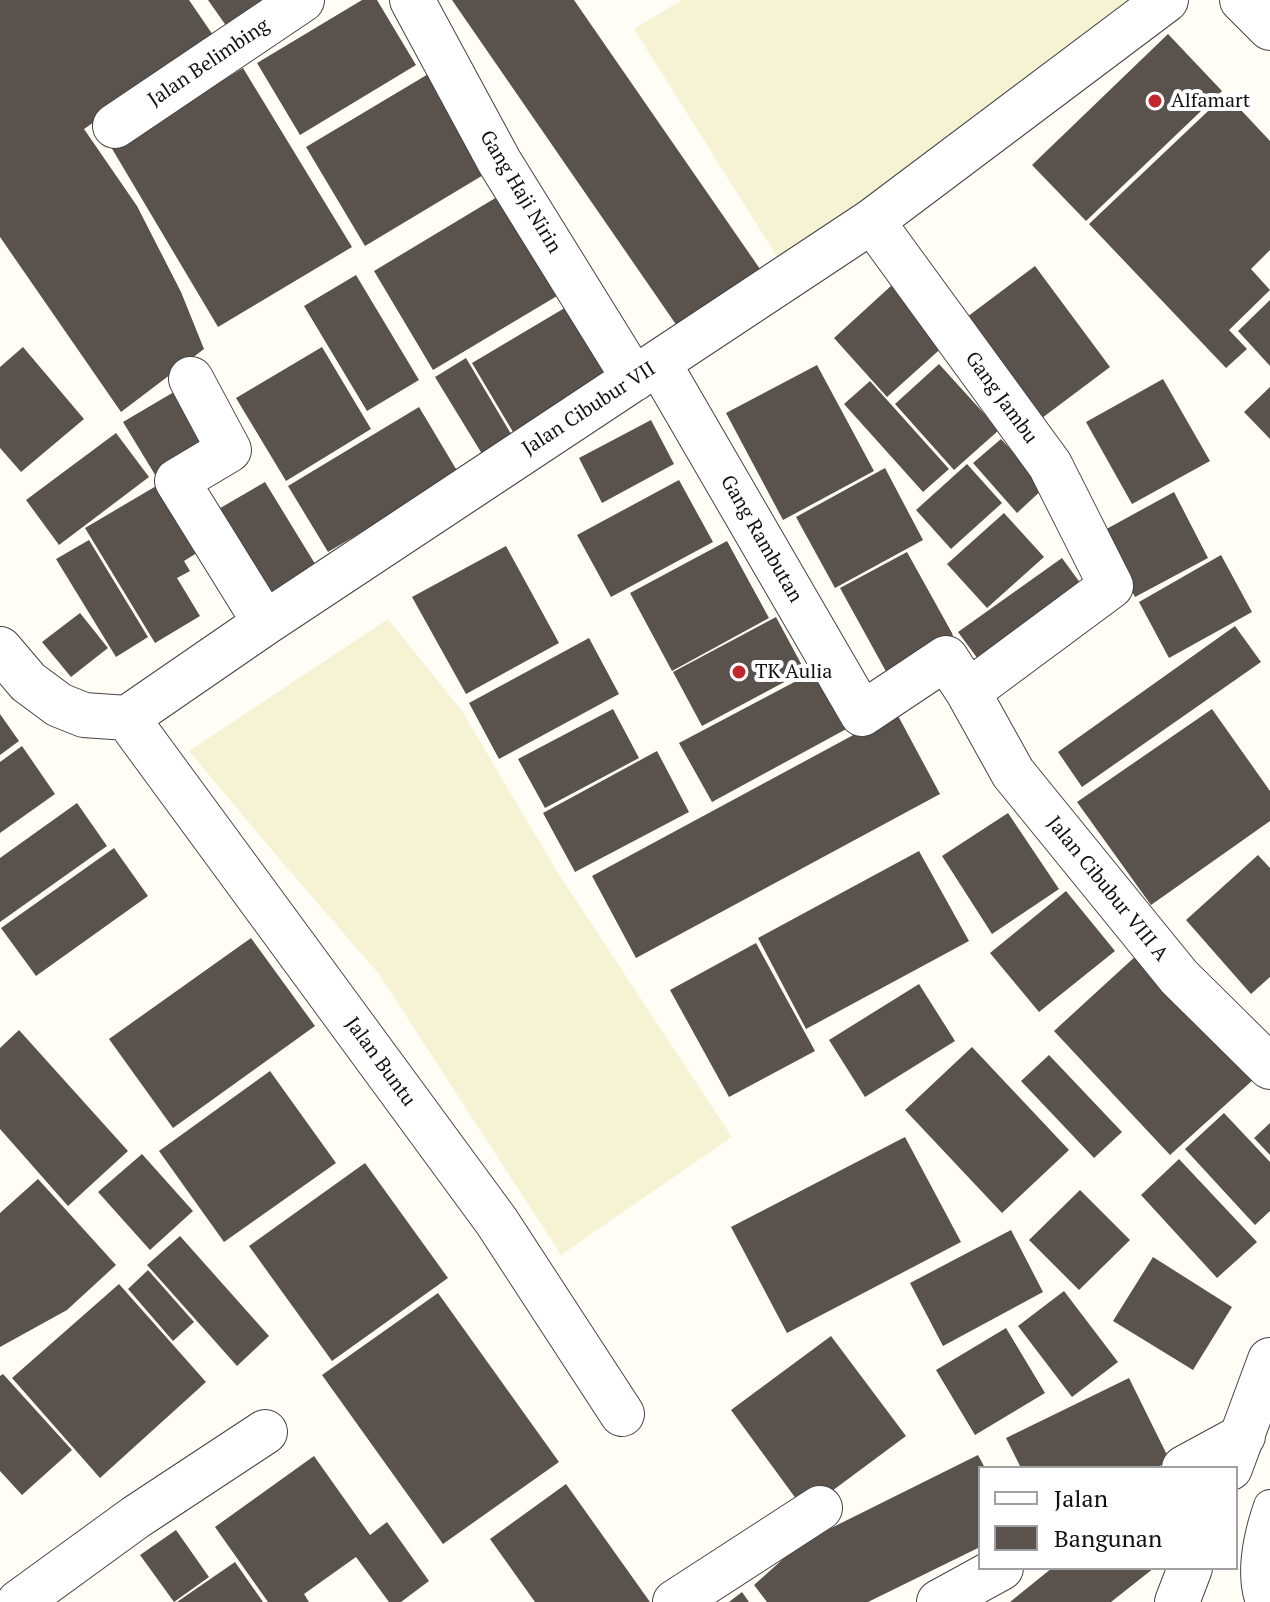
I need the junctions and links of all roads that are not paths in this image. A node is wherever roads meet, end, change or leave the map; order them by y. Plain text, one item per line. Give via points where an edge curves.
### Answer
1 (302, 0) edge
2 (412, 0) edge
3 (1166, 0) edge
4 (1242, 0) edge
5 (1270, 28) edge
6 (115, 126) dead end
7 (872, 221) junction
8 (647, 371) junction
9 (191, 379) dead end
10 (265, 623) junction
11 (0, 649) edge
12 (968, 692) junction
13 (862, 714) joint
14 (127, 718) junction
15 (1270, 1067) edge
16 (1270, 1360) edge
17 (622, 1414) dead end
18 (265, 1432) dead end
19 (1236, 1452) edge
20 (1190, 1466) edge
21 (1270, 1506) edge
22 (820, 1508) dead end
23 (997, 1570) edge
24 (1189, 1570) edge
25 (19, 1602) edge
26 (675, 1602) edge
27 (939, 1602) edge
28 (1177, 1602) edge
29 (1262, 1602) edge

1 - 6 street, Jalan Belimbing
2 - 8 street, Gang Haji Nirin via 499,161
3 - 7 street, Jalan Cibubur VII
4 - 5 street
7 - 8 street, Jalan Cibubur VII
7 - 12 street, Gang Jambu via 1050,465 1111,586
8 - 10 street, Jalan Cibubur VII
8 - 13 street, Gang Rambutan
9 - 10 street via 229,450 177,481
10 - 14 street, Jalan Cibubur VII
11 - 14 street via 28,682 59,705 84,715
12 - 13 street, Jalan Cibubur VIII A via 946,658
12 - 15 street, Jalan Cibubur VIII A via 1022,785 1179,977
14 - 17 street, Jalan Buntu via 497,1222
16 - 19 street
18 - 25 street
19 - 20 street
21 - 29 lane via 1257,1571
22 - 26 street
23 - 27 street
24 - 28 street

